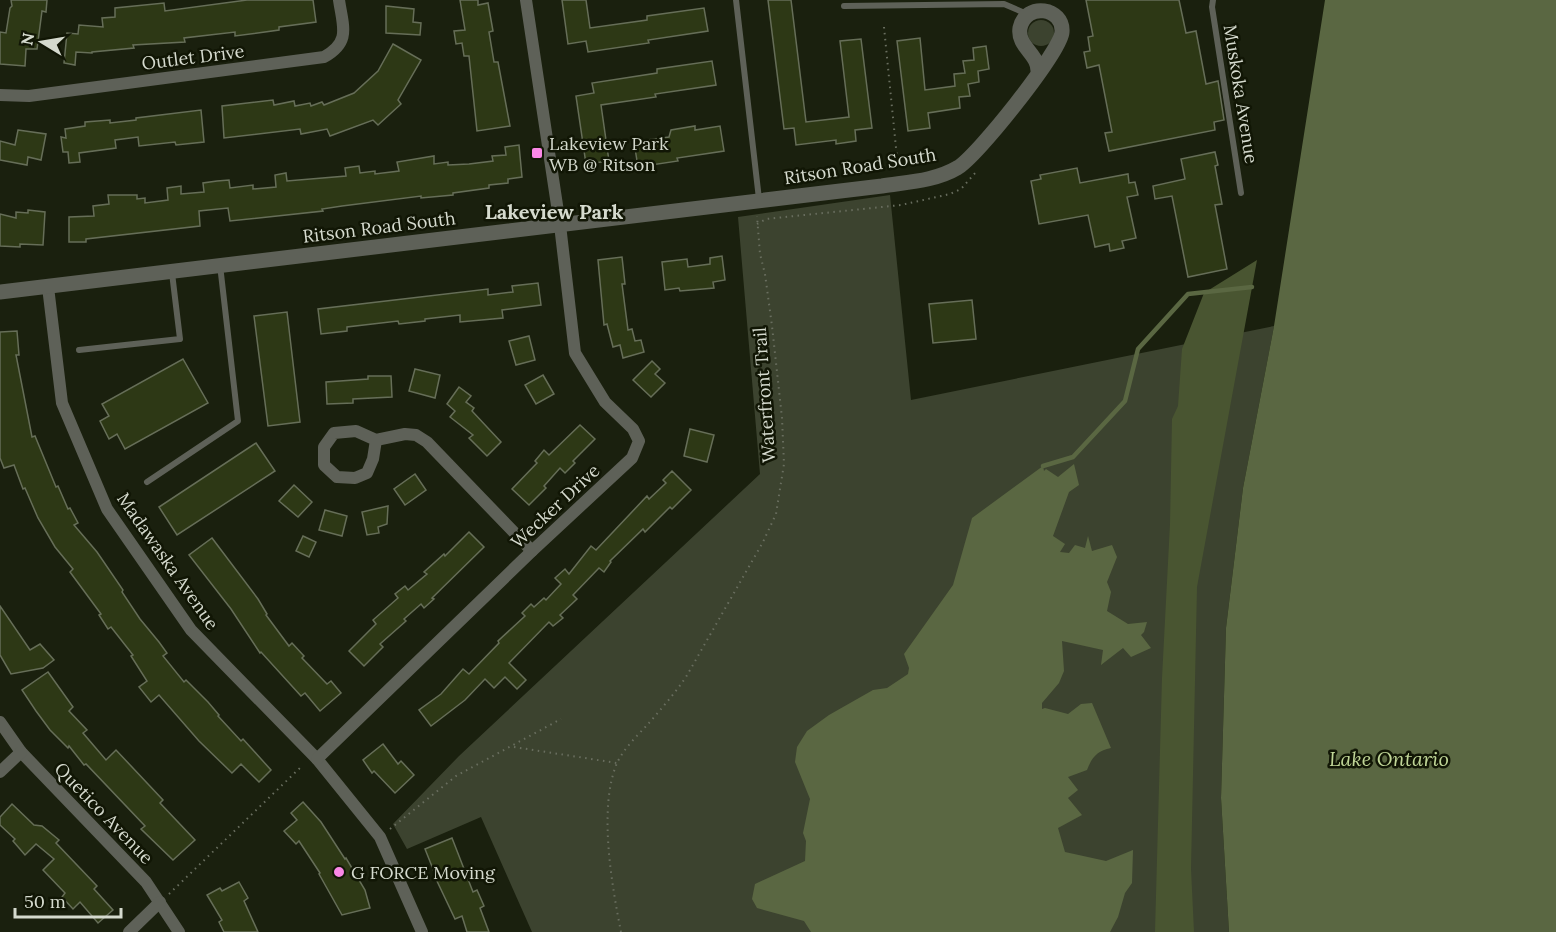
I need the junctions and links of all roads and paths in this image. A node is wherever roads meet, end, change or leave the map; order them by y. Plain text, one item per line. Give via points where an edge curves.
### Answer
1 (339, 0) edge
2 (526, 0) edge
3 (736, 0) edge
4 (1213, 0) edge
5 (844, 6) dead end
6 (1027, 14) junction
7 (884, 27) dead end
8 (1038, 72) junction
9 (0, 95) edge
10 (897, 158) dead end
11 (975, 168) dead end
12 (1241, 193) dead end
13 (759, 201) junction
14 (560, 225) junction
15 (220, 265) junction
16 (172, 272) junction
17 (48, 287) junction
18 (0, 292) edge
19 (80, 350) dead end
20 (376, 440) junction
21 (147, 482) dead end
22 (532, 551) junction
23 (561, 719) dead end
24 (0, 722) edge
25 (511, 747) junction
26 (21, 752) junction
27 (315, 758) junction
28 (618, 763) junction
29 (0, 772) edge
30 (380, 837) junction
31 (160, 902) junction
32 (129, 932) edge
33 (179, 932) edge
34 (422, 932) edge
35 (621, 932) edge

1 - 9 street, Outlet Drive via 344,37 335,51 324,57 29,96
2 - 14 street
3 - 13 lane
4 - 12 lane, Muskoka Avenue
5 - 6 lane via 1004,4
6 - 8 street via 1021,23 1021,41 1037,62
6 - 8 street, Ritson Road South via 1033,10 1048,12 1058,18 1062,30 1059,44
7 - 10 path
8 - 13 street, Ritson Road South via 971,158 948,173 882,186
11 - 28 path, Waterfront Trail via 976,172 961,189 942,196 901,205 766,219 757,225 782,418 784,464 776,514 764,542 686,677
13 - 14 street, Ritson Road South
14 - 15 street, Ritson Road South
14 - 22 street, Wecker Drive via 575,353 605,402 633,429 639,441 632,458
15 - 16 street, Ritson Road South
15 - 21 lane via 238,421
16 - 17 street, Ritson Road South
16 - 19 lane via 180,339
17 - 18 street, Ritson Road South
17 - 27 street, Madawaska Avenue via 62,403 107,509 191,630
20 - 20 street via 356,431 334,433 324,447 324,465 337,477 356,478 367,473
20 - 22 street via 405,434 427,442
22 - 27 street, Wecker Drive
23 - 25 path
24 - 26 street, Quetico Avenue
25 - 28 path
25 - 30 path via 456,776
26 - 29 street
26 - 31 street, Quetico Avenue via 146,882
27 - 30 street, Madawaska Avenue
27 - 31 path
28 - 35 path, Waterfront Trail via 608,819
30 - 34 street, Madawaska Avenue
31 - 32 street
31 - 33 street, Quetico Avenue

